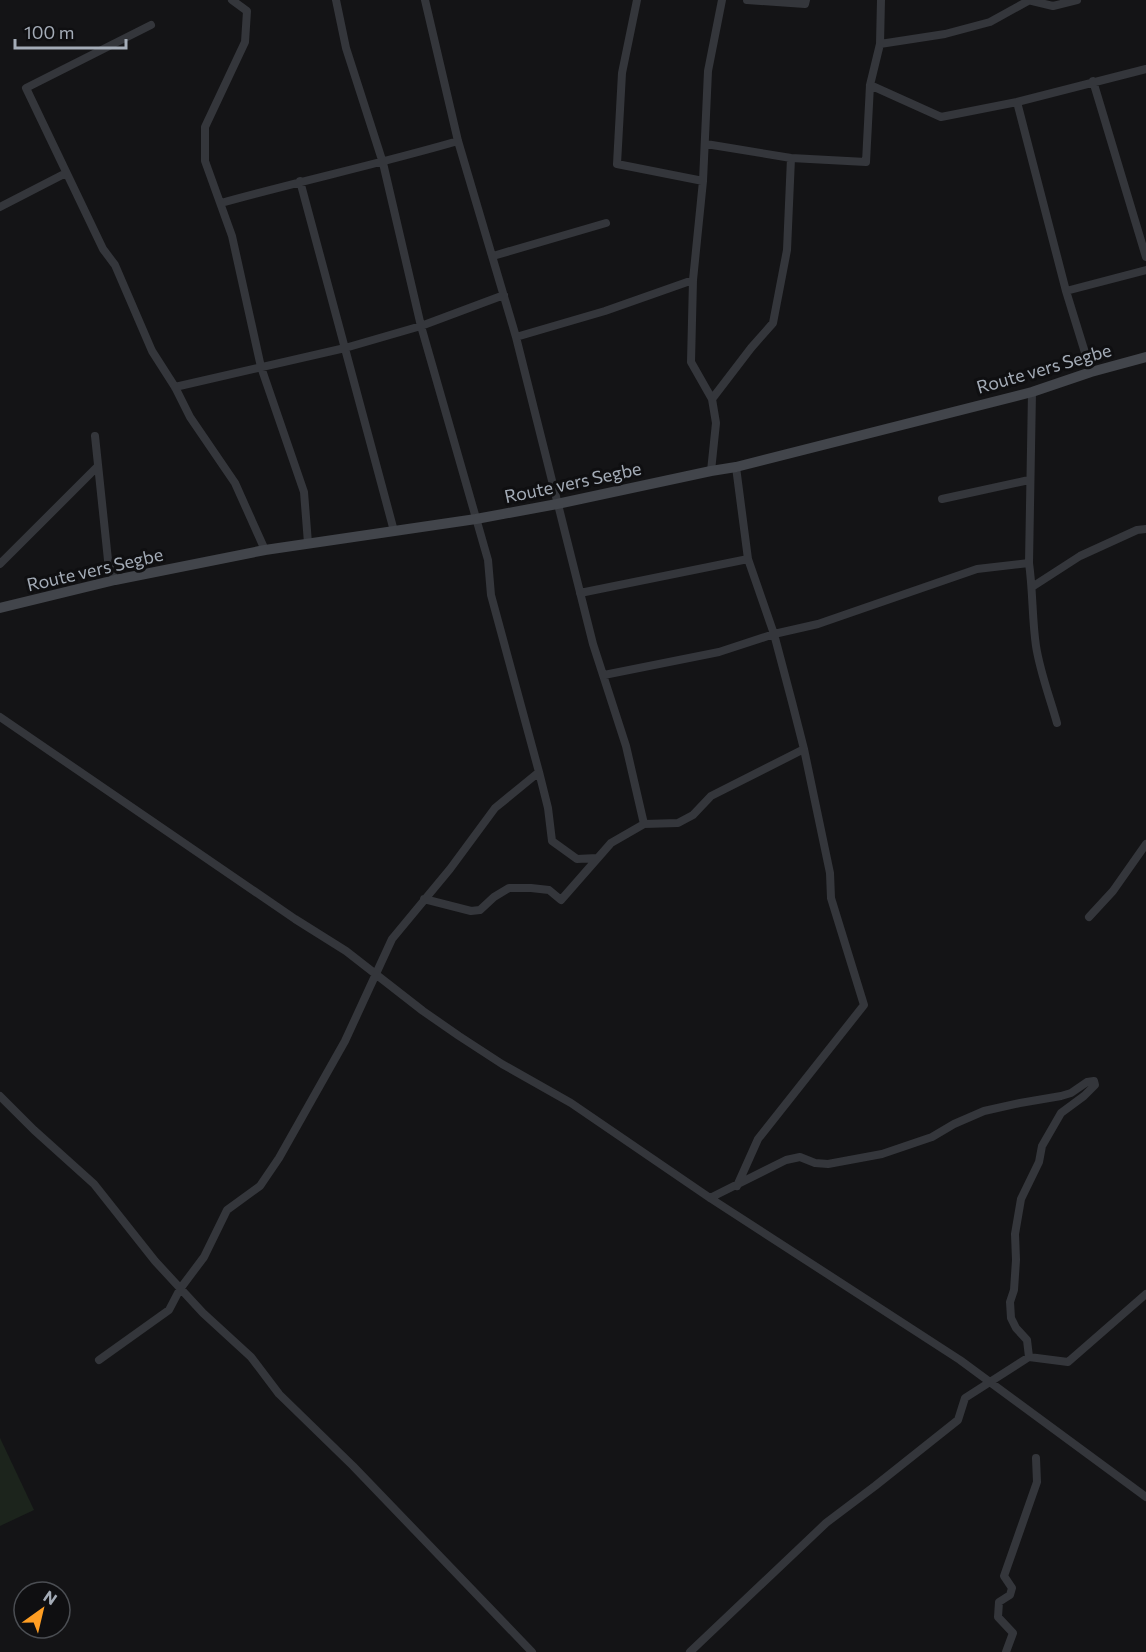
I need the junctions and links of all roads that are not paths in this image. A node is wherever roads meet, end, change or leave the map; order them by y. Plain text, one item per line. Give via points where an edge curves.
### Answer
1 (232, 0) edge
2 (336, 0) edge
3 (425, 0) edge
4 (637, 0) edge
5 (722, 0) edge
6 (747, 0) edge
7 (806, 0) edge
8 (881, 0) edge
9 (1028, 0) edge
10 (1077, 0) edge
11 (151, 25) dead end
12 (880, 44) junction
13 (1146, 69) edge
14 (1093, 81) junction
15 (870, 85) junction
16 (1017, 102) junction
17 (458, 141) junction
18 (706, 144) junction
19 (791, 158) junction
20 (383, 163) junction
21 (66, 173) junction
22 (300, 181) junction
23 (703, 181) junction
24 (221, 203) junction
25 (0, 207) edge
26 (606, 223) dead end
27 (493, 256) junction
28 (1146, 257) edge
29 (1146, 270) edge
30 (693, 280) junction
31 (1066, 291) junction
32 (504, 295) junction
33 (421, 326) junction
34 (516, 337) junction
35 (345, 348) junction
36 (1146, 357) edge
37 (261, 367) junction
38 (1091, 372) junction
39 (175, 387) junction
40 (1032, 392) junction
41 (712, 399) junction
42 (95, 436) dead end
43 (98, 466) junction
44 (736, 467) junction
45 (711, 471) junction
46 (1029, 480) junction
47 (942, 499) dead end
48 (557, 504) junction
49 (477, 519) junction
50 (1146, 529) edge
51 (394, 531) junction
52 (308, 543) junction
53 (264, 550) junction
54 (748, 559) junction
55 (1029, 563) junction
56 (0, 564) edge
57 (115, 580) junction
58 (1032, 587) junction
59 (580, 593) junction
60 (0, 608) edge
61 (774, 633) junction
62 (604, 675) junction
63 (0, 717) edge
64 (1057, 723) dead end
65 (804, 749) junction
66 (539, 772) junction
67 (644, 824) junction
68 (1146, 844) edge
69 (597, 858) junction
70 (424, 899) junction
71 (1089, 917) dead end
72 (376, 973) junction
73 (0, 1096) edge
74 (737, 1186) junction
75 (711, 1198) junction
76 (180, 1288) junction
77 (1146, 1294) edge
78 (1029, 1357) junction
79 (99, 1360) dead end
80 (988, 1382) junction
81 (1036, 1458) dead end
82 (1146, 1497) edge
83 (532, 1652) edge
84 (690, 1652) edge
85 (1006, 1652) edge

1 - 24 street via 248,11 245,42 205,127 205,161
2 - 20 street via 346,48
3 - 17 street
4 - 23 street via 622,73 618,164
5 - 18 street via 708,71
6 - 7 street via 806,4
8 - 12 street
9 - 10 street via 1053,6
9 - 12 street via 990,22
11 - 21 street via 26,88
12 - 15 street
13 - 14 street
14 - 16 street
14 - 28 street
15 - 16 street via 941,117
15 - 19 street via 866,162
16 - 31 street
17 - 20 street
17 - 27 street
18 - 19 street
18 - 23 street
19 - 41 street via 787,250 773,323
20 - 22 street
20 - 33 street
21 - 25 street
21 - 39 street via 103,249 115,265 152,351
22 - 24 street
22 - 35 street
23 - 30 street
24 - 37 street
26 - 27 street
27 - 32 street
29 - 31 street
30 - 34 street
30 - 41 street via 691,362
31 - 38 street
32 - 33 street
32 - 34 street
33 - 35 street
33 - 49 street
34 - 48 street
35 - 37 street
35 - 51 street
36 - 38 main road, Route vers Segbe
37 - 39 street
37 - 52 street via 304,492
38 - 40 main road, Route vers Segbe
39 - 53 street via 190,417 235,483
40 - 44 main road, Route vers Segbe
40 - 46 street
41 - 45 street via 716,423
42 - 43 street
43 - 56 street
43 - 57 street via 108,560
44 - 45 main road, Route vers Segbe
44 - 54 street
45 - 48 main road, Route vers Segbe
46 - 47 street
46 - 55 street
48 - 49 main road, Route vers Segbe
48 - 59 street
49 - 51 main road, Route vers Segbe
49 - 66 street via 488,560 491,595
50 - 58 street via 1080,556
51 - 52 main road, Route vers Segbe
52 - 53 main road, Route vers Segbe
53 - 57 main road, Route vers Segbe
54 - 59 street
54 - 61 street
55 - 58 street
55 - 61 street via 977,569 818,624
57 - 60 main road, Route vers Segbe
58 - 64 street via 1037,650
59 - 62 street
61 - 62 street via 719,652
61 - 65 street
62 - 67 street
63 - 72 street
65 - 67 street via 711,796 693,815 678,823
65 - 74 street via 830,873 831,898 864,1005 758,1139
66 - 69 street via 552,841 578,859
66 - 70 street via 495,808
67 - 69 street via 610,843
68 - 71 street
69 - 70 street via 561,900 549,891 531,888 509,888 480,910 471,911
70 - 72 street via 392,939
72 - 75 street via 459,1036 572,1103
72 - 76 street via 345,1041 279,1158 260,1186 227,1210 204,1257
73 - 76 street via 94,1184
74 - 75 street
74 - 78 street via 786,1160 800,1157 828,1164 882,1154 932,1137 984,1111 1061,1096 1094,1081 1095,1085 1084,1096 1061,1113 1042,1146 1039,1162 1021,1199 1010,1302 1011,1318 1027,1340
75 - 80 street
76 - 79 street via 169,1310
76 - 83 street via 252,1357 279,1394
77 - 78 street via 1068,1362
78 - 80 street
80 - 82 street
80 - 84 street via 965,1398 958,1420 825,1522
81 - 85 street via 1037,1482 1004,1576 1012,1587 1010,1595 999,1602 998,1617 1014,1633

